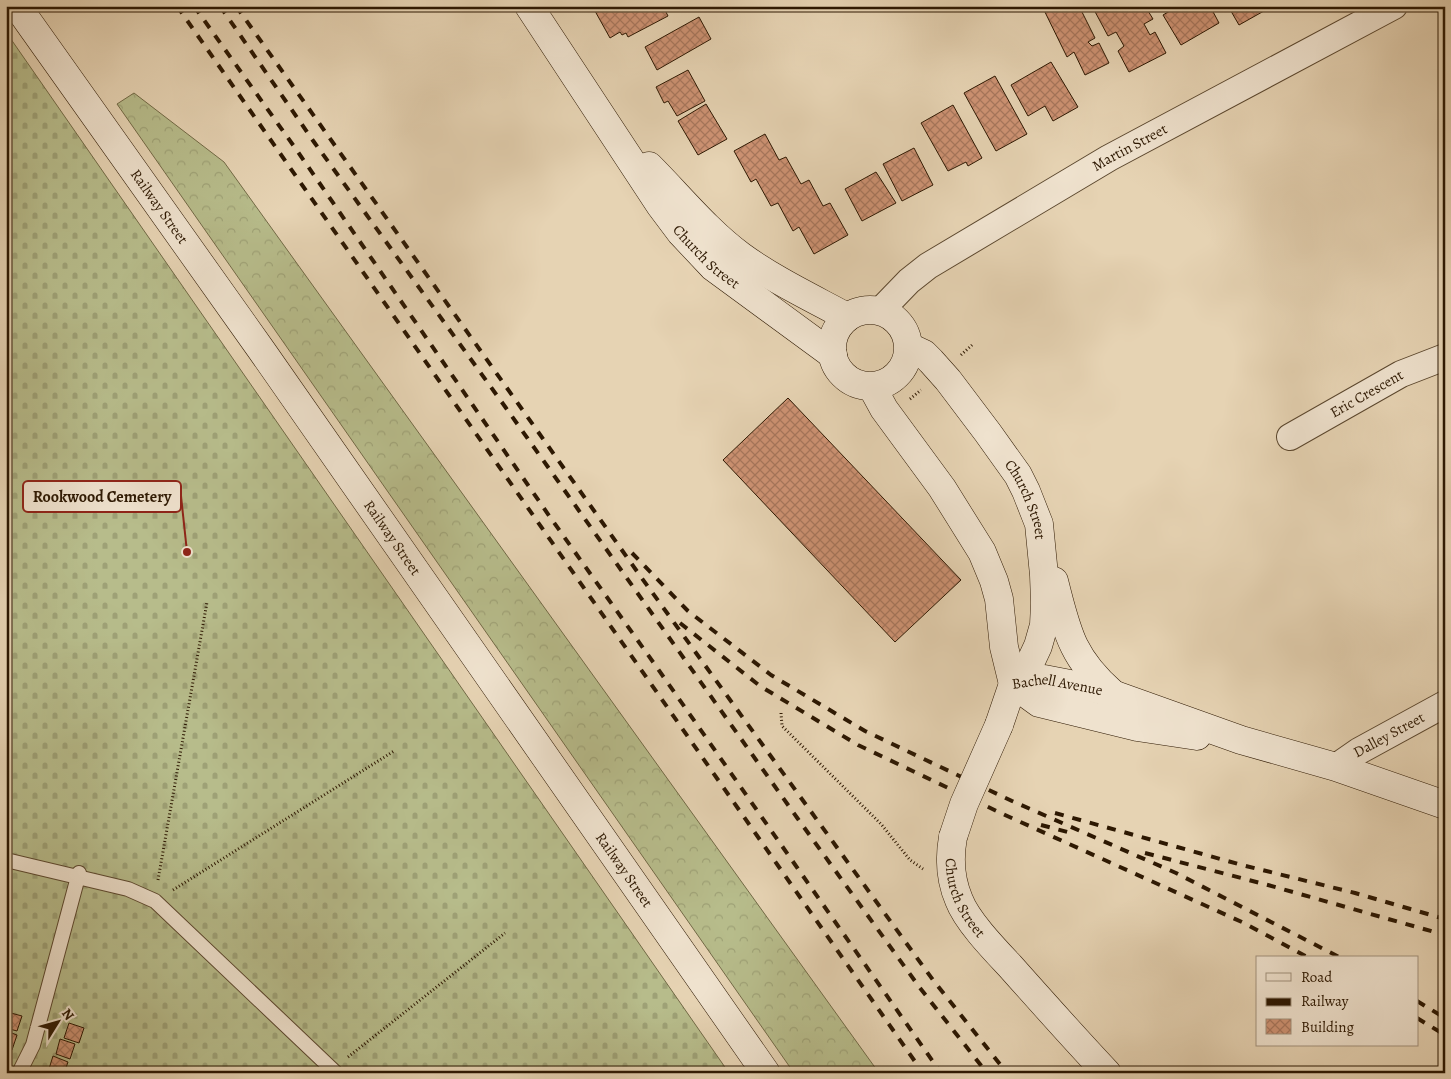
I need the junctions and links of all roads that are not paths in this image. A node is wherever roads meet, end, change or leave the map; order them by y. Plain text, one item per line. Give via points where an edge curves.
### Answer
1 (17, 6) edge
2 (529, 6) edge
3 (1394, 6) edge
4 (611, 128) junction
5 (880, 311) junction
6 (847, 317) junction
7 (909, 348) junction
8 (833, 355) junction
9 (1445, 357) edge
10 (872, 387) junction
11 (1290, 437) dead end
12 (1039, 524) junction
13 (1013, 684) junction
14 (1113, 694) junction
15 (1445, 704) edge
16 (1241, 740) junction
17 (1336, 768) junction
18 (1445, 805) edge
19 (6, 860) edge
20 (78, 875) junction
21 (334, 1071) edge
22 (19, 1073) edge
23 (766, 1073) edge
24 (1107, 1073) edge

1 - 23 main road, Railway Street
2 - 4 main road, Church Street
3 - 5 street, Martin Street via 1109,158 928,266
4 - 6 main road, Church Street via 740,255
4 - 8 main road, Church Street via 660,205 713,267
5 - 6 main road via 857,312
5 - 7 main road via 900,324
6 - 8 main road via 833,337
7 - 10 main road via 898,375
7 - 12 main road, Church Street via 932,361 988,433 1018,475
8 - 10 main road via 840,372 849,380
9 - 11 street, Eric Crescent via 1401,374
10 - 13 main road via 982,552 999,599 1004,646
12 - 13 main road, Church Street via 1044,625 1032,661
12 - 14 main road via 1071,641 1087,668
13 - 14 main road, Bachell Avenue via 1044,679
13 - 16 main road, Bachell Avenue via 1039,703 1156,731
13 - 24 main road, Church Street, bridge via 952,837 950,865 955,888 971,919 998,953
14 - 16 main road, Bachell Avenue
15 - 17 street, Dalley Street via 1359,751
16 - 17 main road, Bachell Avenue
17 - 18 main road, Bachell Avenue
19 - 20 lane
20 - 21 lane via 128,888 155,901
20 - 22 lane via 33,1045

